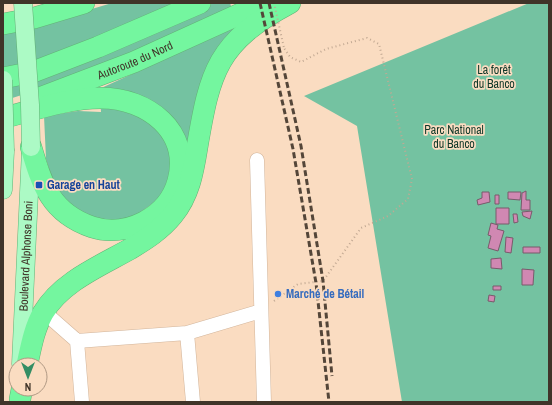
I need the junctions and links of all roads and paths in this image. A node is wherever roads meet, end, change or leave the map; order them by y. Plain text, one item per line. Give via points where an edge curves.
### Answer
1 (58, 3) edge
2 (84, 3) edge
3 (200, 3) edge
4 (264, 3) edge
5 (274, 3) edge
6 (290, 3) edge
7 (29, 10) edge
8 (3, 24) edge
9 (3, 79) edge
10 (3, 108) edge
11 (3, 118) edge
12 (31, 147) junction
13 (257, 160) dead end
14 (3, 190) edge
15 (261, 311) junction
16 (44, 312) junction
17 (187, 333) junction
18 (77, 341) junction
19 (21, 357) edge
20 (29, 357) edge
21 (82, 402) edge
22 (193, 402) edge
23 (264, 402) edge

1 - 7 highway
2 - 7 highway
3 - 9 highway via 40,70
4 - 10 highway, Autoroute du Nord via 134,62 57,92
5 - 15 path, bridge via 284,48 290,57 301,62 326,49 367,38 379,44 412,179 408,199 388,216 361,228 323,281 298,284
6 - 16 highway via 240,36 217,67 204,108 192,180 185,198 172,216 139,243 73,282 54,298
7 - 8 highway
7 - 12 main road, Boulevard Alphonse Boni, bridge
9 - 14 main road, bridge
11 - 12 highway via 56,104 101,98 140,105 157,115 170,128 180,161 178,182 168,201 144,224 126,230 97,228 68,215 46,191 40,180
12 - 19 main road, Boulevard Alphonse Boni
13 - 15 lane
15 - 17 lane
15 - 23 lane
16 - 18 lane
16 - 20 highway
17 - 18 lane
17 - 22 lane
18 - 21 lane

